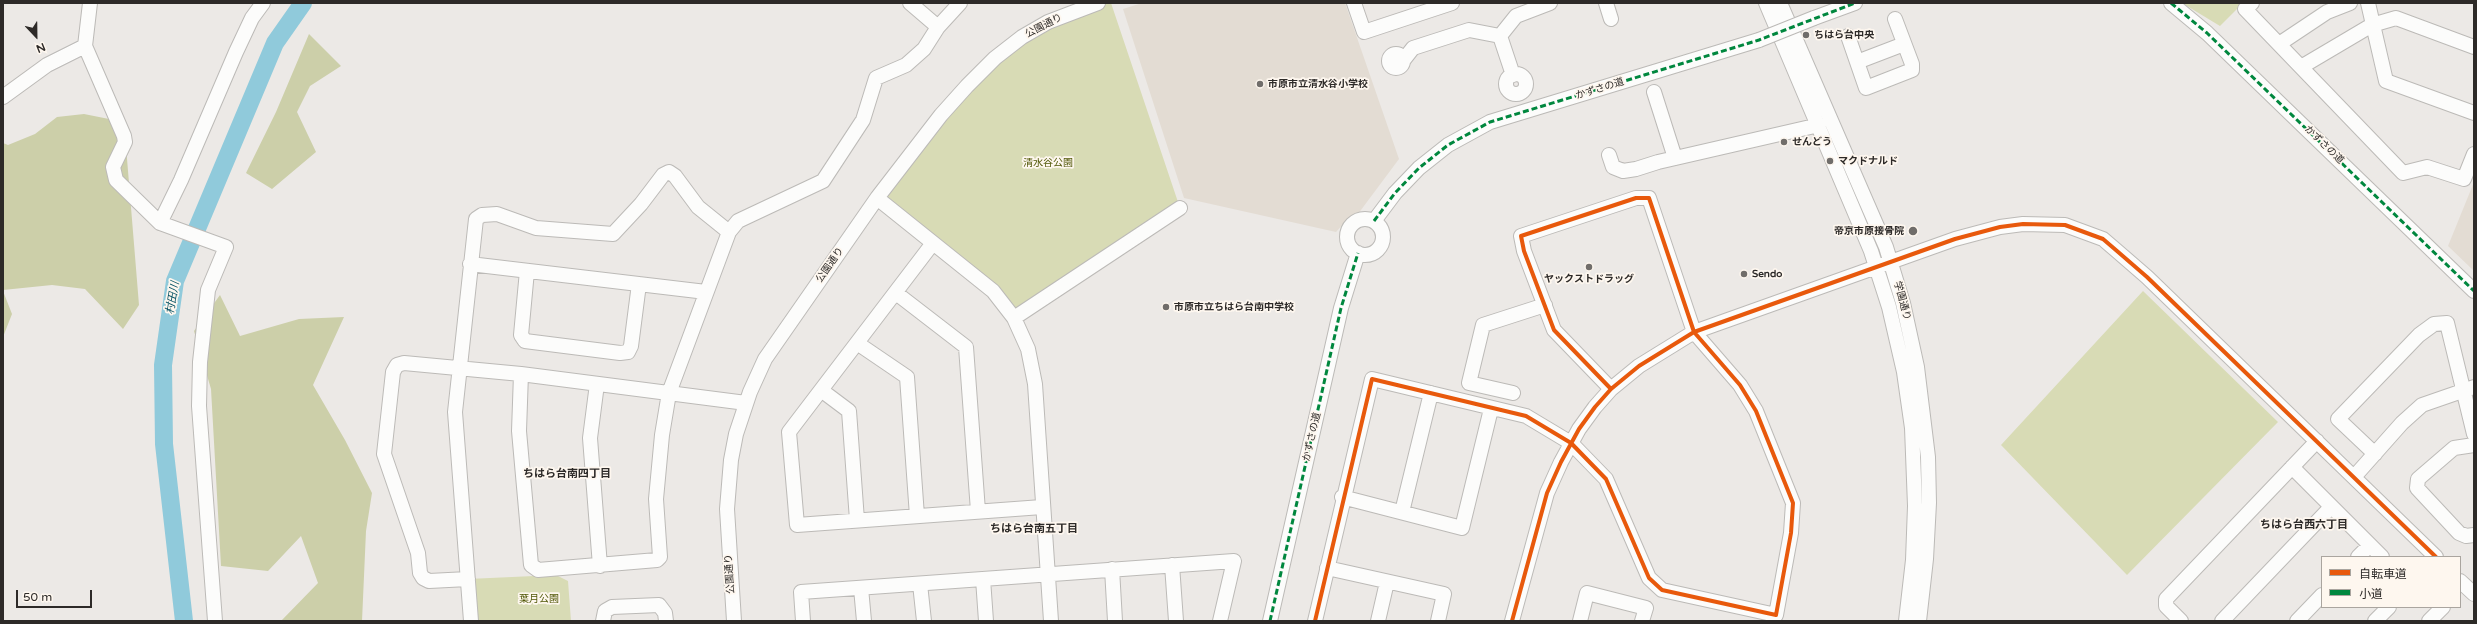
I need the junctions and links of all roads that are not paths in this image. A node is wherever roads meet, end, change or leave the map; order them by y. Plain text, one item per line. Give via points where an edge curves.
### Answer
1 (90, 3) edge
2 (263, 3) edge
3 (910, 3) edge
4 (960, 3) edge
5 (1098, 3) edge
6 (1354, 3) edge
7 (1452, 3) edge
8 (1550, 3) edge
9 (1606, 3) edge
10 (1766, 3) edge
11 (1780, 3) edge
12 (1855, 3) edge
13 (2171, 3) edge
14 (2252, 3) edge
15 (2350, 3) edge
16 (2368, 3) edge
17 (1070, 8) edge
18 (1611, 19) dead end
19 (1895, 19) dead end
20 (2372, 24) junction
21 (938, 27) junction
22 (1500, 36) junction
23 (1848, 36) dead end
24 (1904, 44) junction
25 (2279, 44) junction
26 (85, 46) junction
27 (2474, 47) edge
28 (1402, 62) dead end
29 (1857, 62) junction
30 (2301, 67) junction
31 (1513, 75) dead end
32 (1654, 92) dead end
33 (3, 97) edge
34 (2474, 113) edge
35 (1819, 125) junction
36 (2474, 154) edge
37 (1609, 155) dead end
38 (1675, 158) junction
39 (878, 198) junction
40 (1180, 208) dead end
41 (1374, 221) junction
42 (160, 222) junction
43 (729, 232) junction
44 (933, 243) junction
45 (1358, 254) junction
46 (1891, 262) junction
47 (470, 264) junction
48 (1877, 267) junction
49 (527, 271) junction
50 (639, 284) junction
51 (2474, 291) edge
52 (706, 292) junction
53 (896, 293) junction
54 (1544, 305) junction
55 (1014, 318) junction
56 (1694, 332) junction
57 (857, 343) junction
58 (458, 368) junction
59 (521, 374) junction
60 (597, 384) junction
61 (2469, 388) edge
62 (1611, 389) junction
63 (821, 390) junction
64 (669, 393) junction
65 (1431, 393) junction
66 (1513, 393) dead end
67 (746, 403) junction
68 (1491, 409) junction
69 (2474, 434) edge
70 (2317, 441) junction
71 (1571, 443) junction
72 (2474, 445) edge
73 (2375, 454) junction
74 (2292, 467) junction
75 (2354, 476) junction
76 (1342, 497) junction
77 (1042, 507) junction
78 (2332, 507) junction
79 (978, 512) junction
80 (1402, 512) junction
81 (917, 516) junction
82 (857, 520) junction
83 (2474, 534) edge
84 (2370, 545) junction
85 (2359, 556) edge
86 (2381, 556) edge
87 (2435, 556) edge
88 (1172, 565) junction
89 (600, 566) junction
90 (1327, 568) junction
91 (1112, 569) junction
92 (1047, 574) junction
93 (468, 579) junction
94 (983, 579) junction
95 (1387, 582) junction
96 (920, 584) junction
97 (861, 588) junction
98 (2321, 596) edge
99 (2388, 608) edge
100 (2442, 608) edge
101 (215, 621) edge
102 (470, 621) edge
103 (603, 621) edge
104 (666, 621) edge
105 (734, 621) edge
106 (803, 621) edge
107 (864, 621) edge
108 (924, 621) edge
109 (986, 621) edge
110 (1050, 621) edge
111 (1115, 621) edge
112 (1176, 621) edge
113 (1220, 621) edge
114 (1270, 621) edge
115 (1315, 621) edge
116 (1378, 621) edge
117 (1438, 621) edge
118 (1512, 621) edge
119 (1580, 621) edge
120 (1642, 621) edge
121 (1906, 621) edge
122 (1919, 621) edge
123 (2181, 621) edge
124 (2222, 621) edge
125 (2297, 621) edge
126 (2375, 621) edge
127 (2429, 621) edge

1 - 26 street
2 - 42 street via 252,18 236,52 181,180
3 - 21 street
4 - 21 street
5 - 17 street, 公園通り
6 - 7 street via 1364,32
8 - 22 street via 1516,16
9 - 18 street
10 - 35 street, 学園通り
11 - 46 street, 学園通り via 1838,132
12 - 41 street, かずさの道, bridge via 1759,40 1490,122 1448,145 1419,168 1395,193
13 - 51 street, かずさの道 via 2207,33
14 - 25 street via 2245,9
15 - 25 street via 2327,12
16 - 20 street
17 - 39 street, 公園通り via 1022,37 995,58 941,115
19 - 24 street
20 - 27 street via 2396,18
20 - 30 street
20 - 34 street via 2388,83
21 - 43 street via 924,49 906,65 876,78 863,120 823,181 738,221
22 - 28 street via 1469,30 1413,48
22 - 31 street
23 - 29 street
24 - 29 street
24 - 29 street via 1912,70 1866,88
25 - 30 street
26 - 33 street via 47,65
26 - 42 street via 124,136 124,142 113,167 116,180
30 - 36 street via 2403,173 2427,167 2464,179
32 - 38 street
35 - 38 street
35 - 48 street, 学園通り
37 - 38 street via 1613,167 1623,171
39 - 44 street
39 - 67 street, 公園通り via 778,338 765,359
40 - 55 street
41 - 45 street via 1382,229 1382,243 1372,253
41 - 45 street via 1365,218 1358,220 1348,230 1348,244
42 - 101 street via 226,247 208,290 200,362 199,406
43 - 47 street via 698,207 675,176 669,172 663,175 613,234 536,228 497,214 482,215 476,219
43 - 52 street
44 - 53 street
44 - 55 street via 993,291
45 - 114 street, かずさの道 via 1341,308
46 - 48 street
46 - 70 street via 2000,227 2023,224 2064,225 2103,239 2137,267
46 - 122 street, 学園通り via 1917,367 1928,457 1926,559
47 - 49 street
47 - 58 street
48 - 56 street
48 - 121 street, 学園通り via 1904,372 1912,428 1915,506 1913,560
49 - 50 street
49 - 50 street via 520,335 525,341 620,353 628,352 631,346
50 - 52 street
52 - 64 street
53 - 57 street
53 - 79 street via 966,347
54 - 56 street via 1521,236 1636,198 1649,198
54 - 62 street via 1554,330
54 - 66 street via 1483,325 1469,383
55 - 77 street via 1022,332 1033,364
56 - 62 street via 1639,366
56 - 71 street via 1740,385 1756,411 1793,503 1792,533 1776,615 1662,590 1649,578 1606,479
57 - 63 street
57 - 81 street via 907,377
58 - 59 street
58 - 93 street via 455,412
58 - 93 street via 397,365 393,372 384,454 418,553 423,578
59 - 60 street
59 - 89 street via 519,431 531,564 538,570
60 - 64 street
60 - 89 street via 590,438
61 - 69 street
61 - 73 street via 2422,405 2402,422
61 - 73 street via 2447,323 2434,324 2419,335 2338,419
62 - 71 street via 1595,407
63 - 82 street via 849,411
63 - 82 street via 789,432 797,524
64 - 67 street
64 - 89 street via 656,499 660,557 651,562
65 - 68 street
65 - 76 street via 1372,379
65 - 80 street
67 - 105 street, 公園通り via 736,434 728,487 728,536
68 - 71 street via 1526,416
68 - 80 street via 1462,528
70 - 74 street
70 - 75 street
71 - 118 street via 1547,493
72 - 83 street via 2454,448 2418,479 2417,488 2459,533 2466,536
73 - 75 street
74 - 78 street
74 - 123 street via 2166,599 2166,606
75 - 87 street
76 - 80 street
76 - 90 street
77 - 79 street
77 - 92 street
78 - 84 street
78 - 124 street
79 - 81 street
81 - 82 street
84 - 85 street
84 - 86 street
88 - 91 street
88 - 112 street
88 - 113 street via 1234,561
90 - 95 street
90 - 115 street
91 - 92 street
91 - 111 street
92 - 94 street
92 - 110 street
93 - 102 street
94 - 96 street
94 - 109 street
95 - 116 street
95 - 117 street via 1444,594
96 - 97 street
96 - 108 street
97 - 106 street via 801,592
97 - 107 street
98 - 125 street
99 - 126 street
100 - 127 street
103 - 104 street via 604,611 612,607 659,605 665,613
119 - 120 street via 1587,593 1646,608

